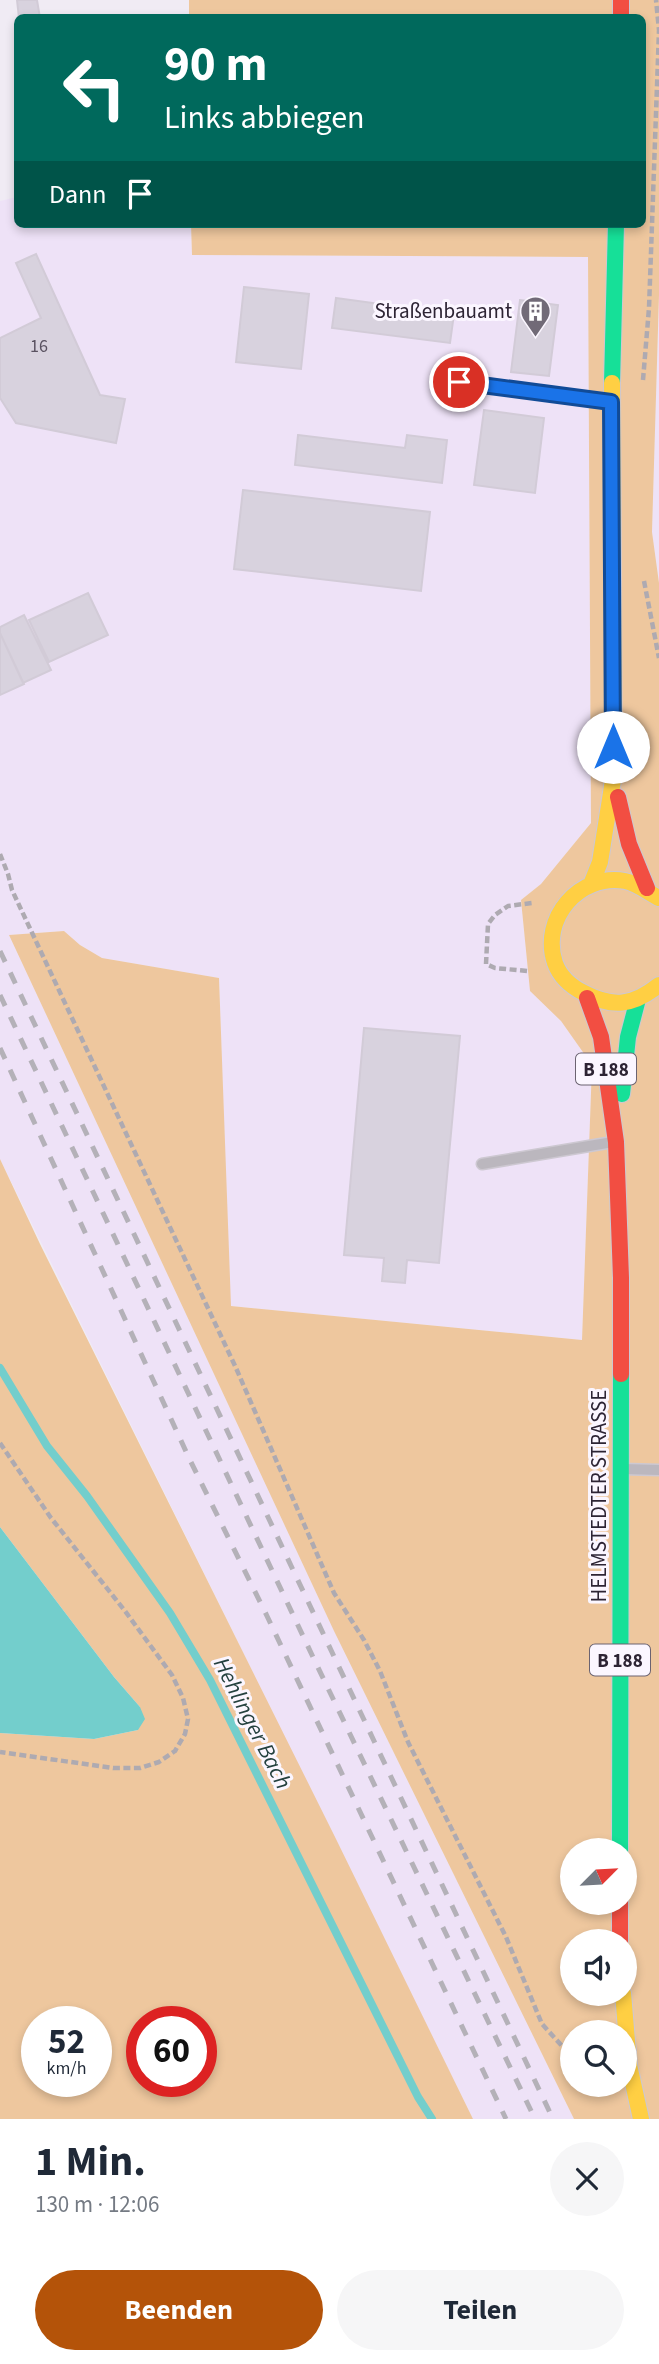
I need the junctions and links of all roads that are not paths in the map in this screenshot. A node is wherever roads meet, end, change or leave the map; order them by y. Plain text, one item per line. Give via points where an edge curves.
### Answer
1 (616, 228) edge
2 (459, 382) dead end
3 (611, 402) junction
4 (614, 774) junction
5 (592, 882) junction
6 (653, 893) edge
7 (659, 985) edge
8 (587, 998) junction
9 (638, 999) junction
10 (616, 1142) junction
11 (482, 1164) dead end
12 (620, 1469) junction
13 (659, 1470) edge
14 (620, 1838) edge
15 (624, 2006) edge
16 (641, 2118) edge

1 - 3 main road
2 - 3 lane
3 - 4 main road
4 - 5 main road via 600,862
4 - 6 main road via 626,840
5 - 6 main road via 629,881
5 - 8 main road via 563,905 551,941 561,974
7 - 9 main road
8 - 9 main road via 609,1004
8 - 10 main road, HELMSTEDTER STRASSE / B 188 via 601,1037
9 - 10 main road, HELMSTEDTER STRASSE / B 188 via 628,1037
10 - 11 lane
10 - 12 main road, HELMSTEDTER STRASSE / B 188
12 - 13 lane
12 - 14 main road, HELMSTEDTER STRASSE / B 188
15 - 16 main road via 629,2065

